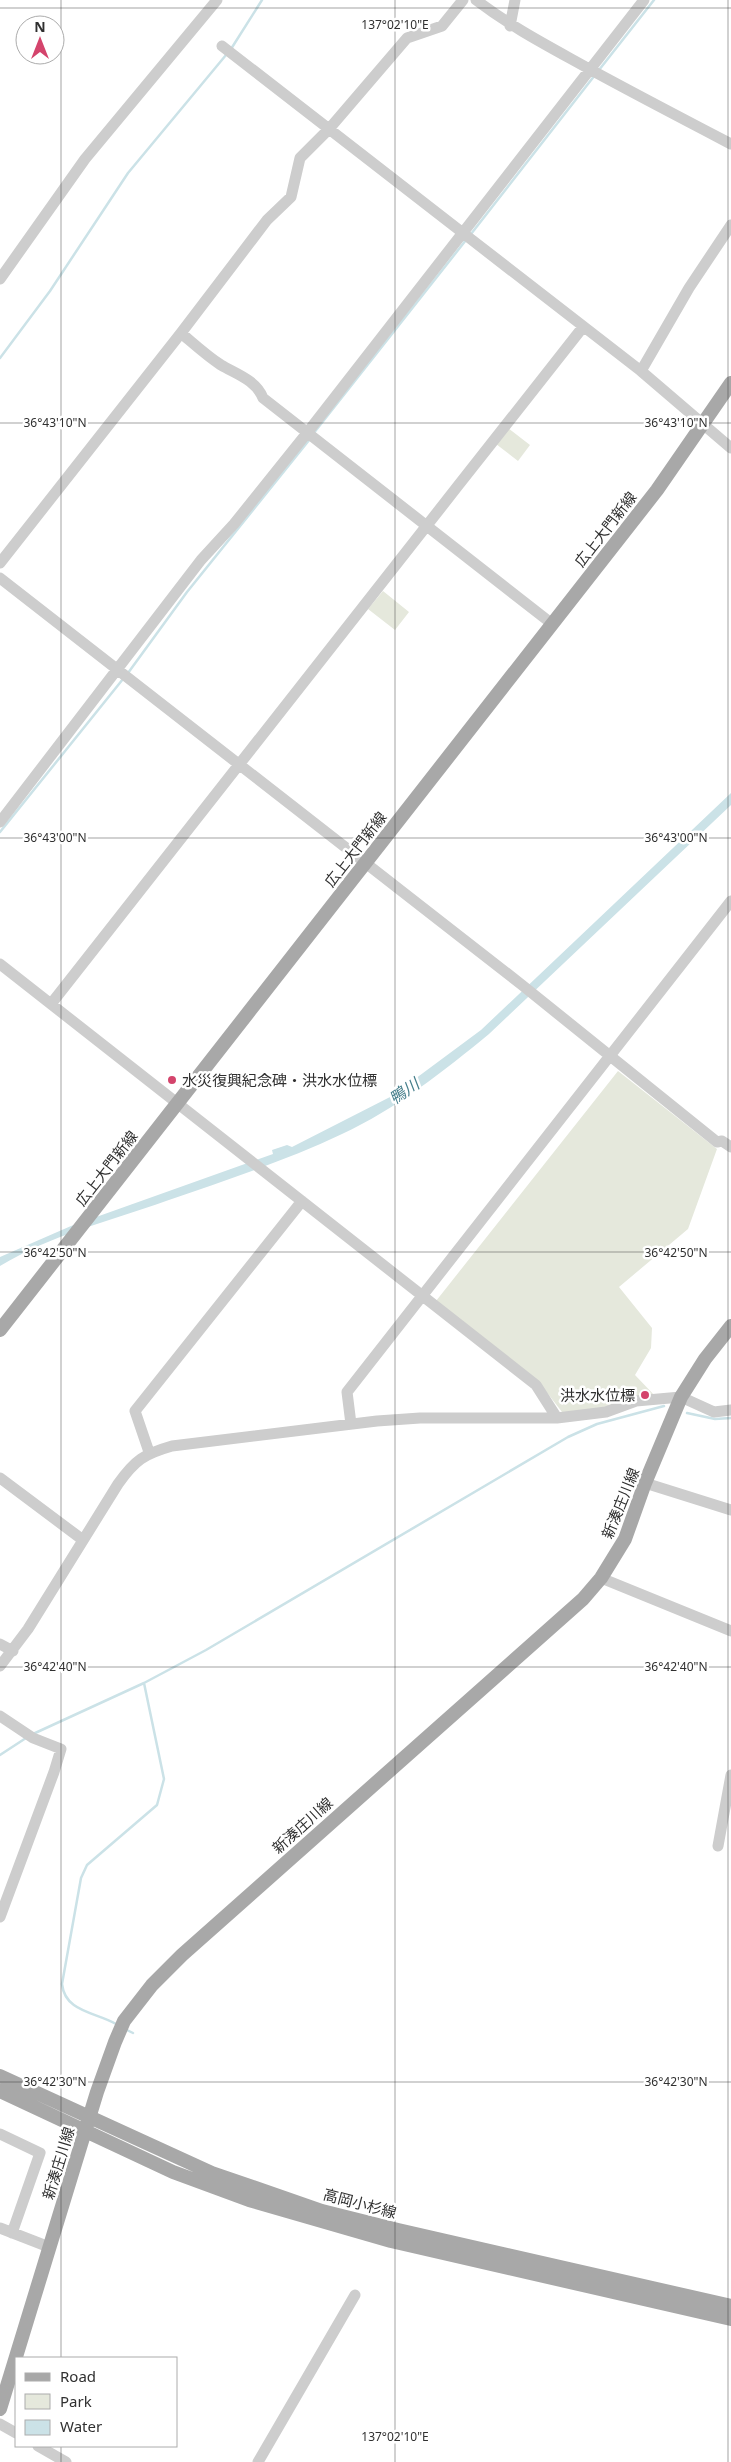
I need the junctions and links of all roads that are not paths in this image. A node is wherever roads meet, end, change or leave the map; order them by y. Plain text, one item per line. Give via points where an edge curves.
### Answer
1 (464, 0) edge
2 (476, 0) edge
3 (514, 0) edge
4 (644, 0) edge
5 (218, 1) edge
6 (510, 26) junction
7 (222, 46) dead end
8 (591, 70) junction
9 (329, 129) junction
10 (731, 144) edge
11 (731, 225) edge
12 (463, 233) junction
13 (0, 279) edge
14 (583, 327) junction
15 (181, 333) junction
16 (641, 371) junction
17 (731, 383) edge
18 (702, 425) junction
19 (307, 433) junction
20 (731, 448) edge
21 (426, 526) junction
22 (0, 563) edge
23 (0, 578) edge
24 (551, 623) junction
25 (117, 669) junction
26 (240, 767) junction
27 (0, 822) edge
28 (364, 864) junction
29 (731, 901) edge
30 (0, 964) edge
31 (51, 1004) junction
32 (609, 1057) junction
33 (178, 1102) junction
34 (731, 1147) edge
35 (302, 1201) junction
36 (424, 1296) junction
37 (731, 1326) edge
38 (0, 1330) edge
39 (681, 1397) junction
40 (731, 1410) edge
41 (557, 1418) junction
42 (351, 1424) junction
43 (149, 1452) junction
44 (0, 1478) edge
45 (645, 1483) junction
46 (731, 1510) edge
47 (83, 1540) junction
48 (601, 1578) junction
49 (731, 1631) edge
50 (0, 1644) edge
51 (13, 1651) junction
52 (0, 1666) edge
53 (0, 1716) edge
54 (731, 1775) edge
55 (718, 1846) dead end
56 (0, 1917) edge
57 (0, 2076) edge
58 (0, 2090) edge
59 (88, 2124) junction
60 (0, 2134) edge
61 (0, 2228) edge
62 (12, 2233) junction
63 (49, 2247) junction
64 (355, 2295) dead end
65 (731, 2306) edge
66 (731, 2319) edge
67 (16, 2357) edge
68 (15, 2359) edge
69 (0, 2409) edge
70 (0, 2424) edge
71 (15, 2432) edge
72 (40, 2447) edge
73 (66, 2462) edge
74 (258, 2462) edge

1 - 9 street via 442,26 407,38
2 - 6 street
3 - 6 street
4 - 8 street
5 - 13 street via 85,159
6 - 8 street
7 - 9 street
8 - 10 street
8 - 12 street
9 - 12 street
9 - 15 street via 300,158 291,197 267,220
11 - 16 street via 689,288
12 - 14 street
12 - 19 street
14 - 16 street
14 - 21 street
15 - 19 street via 222,366 233,369 250,382 263,398
15 - 22 street
16 - 18 street
17 - 18 main road, 広上大門新線
18 - 20 street
18 - 24 main road, 広上大門新線 via 657,490
19 - 21 street
19 - 25 street
21 - 24 street
21 - 26 street
23 - 25 street
24 - 28 main road, 広上大門新線
25 - 26 street
25 - 27 street
26 - 28 street
26 - 31 street
28 - 32 street
28 - 33 main road, 広上大門新線
29 - 32 street
30 - 31 street
31 - 33 street
32 - 34 street via 717,1142 722,1141
32 - 36 street
33 - 35 street
33 - 38 main road, 広上大門新線
35 - 36 street
35 - 43 street via 136,1412
36 - 41 street via 536,1385
36 - 42 street via 347,1392
37 - 39 main road, 新湊庄川線
39 - 40 street via 714,1412
39 - 41 street via 636,1400 606,1412
39 - 45 main road, 新湊庄川線
41 - 42 street via 420,1418
42 - 43 street via 172,1446
43 - 47 street via 129,1468
44 - 47 street
45 - 46 street
45 - 48 main road, 新湊庄川線 via 625,1539
47 - 51 street
48 - 49 street
48 - 59 main road, 新湊庄川線 via 583,1599 366,1789 152,1985 124,2021
50 - 51 street
51 - 52 street
53 - 56 street via 33,1738 61,1749
54 - 55 street
57 - 59 main road, 高岡小杉線
58 - 59 main road, 高岡小杉線
59 - 63 main road, 新湊庄川線
59 - 65 main road, 高岡小杉線 via 212,2173 322,2211
59 - 66 main road, 高岡小杉線 via 174,2172 323,2223
60 - 62 street via 40,2153
61 - 62 street
62 - 63 street
63 - 67 main road, 新湊庄川線
64 - 74 street
68 - 69 main road, 新湊庄川線
70 - 71 street
72 - 73 street

